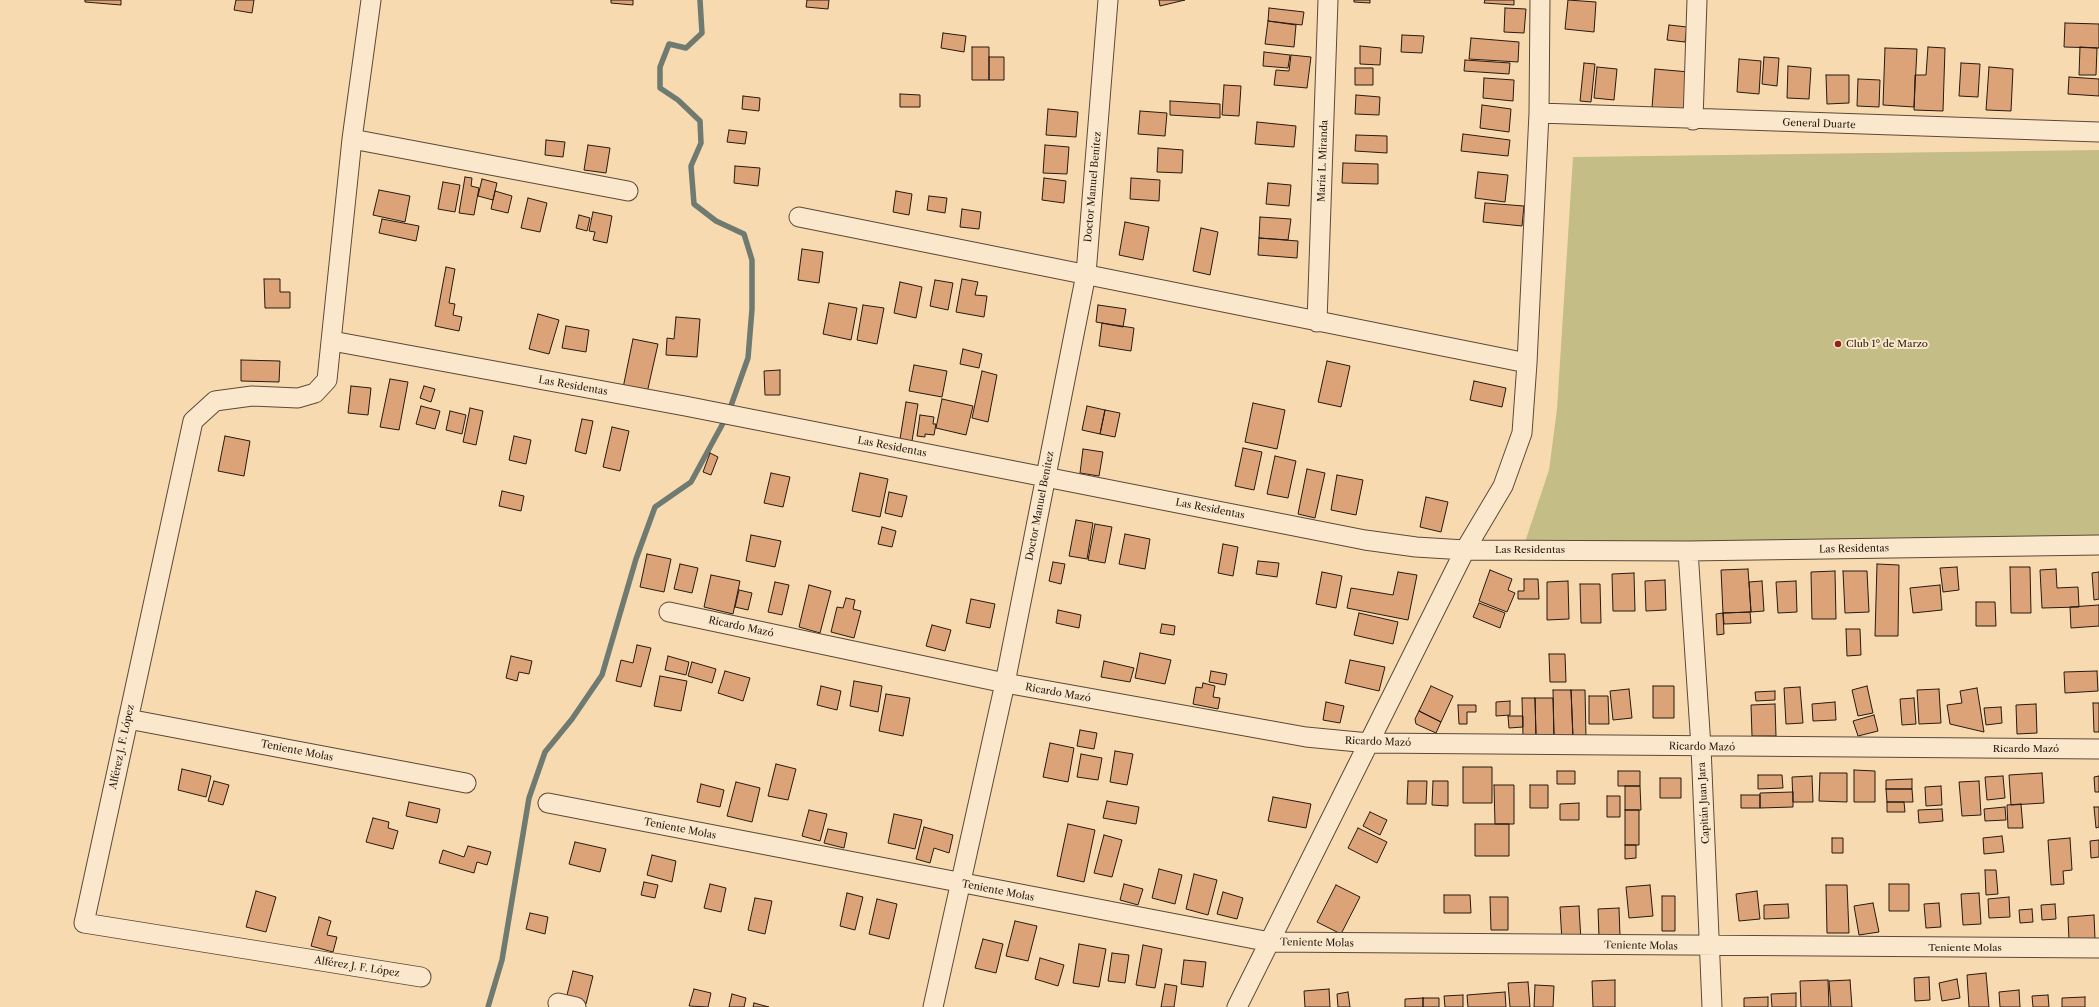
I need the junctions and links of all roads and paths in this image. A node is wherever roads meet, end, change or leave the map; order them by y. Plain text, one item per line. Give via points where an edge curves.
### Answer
1 (371, 0) edge
2 (1108, 0) edge
3 (1328, 0) edge
4 (1540, 0) edge
5 (1697, 0) edge
6 (1539, 113) junction
7 (1693, 120) junction
8 (2099, 132) edge
9 (352, 139) junction
10 (628, 191) dead end
11 (799, 217) dead end
12 (1086, 274) junction
13 (1318, 322) junction
14 (332, 341) junction
15 (1527, 363) junction
16 (1046, 477) junction
17 (2099, 545) edge
18 (1466, 550) junction
19 (1688, 551) junction
20 (669, 612) dead end
21 (1005, 683) junction
22 (128, 719) junction
23 (1369, 743) junction
24 (1701, 747) junction
25 (2099, 749) edge
26 (466, 783) dead end
27 (548, 803) dead end
28 (961, 884) junction
29 (1270, 942) junction
30 (1710, 947) junction
31 (2099, 948) edge
32 (421, 977) dead end
33 (558, 1003) dead end
34 (576, 1007) edge
35 (933, 1007) edge
36 (1237, 1007) edge
37 (1712, 1007) edge

1 - 9 street, Alférez J. F. López
2 - 12 street, Doctor Manuel Benítez
3 - 13 street, María L. Miranda
4 - 6 street
5 - 7 street
6 - 7 street, General Duarte
6 - 15 street
7 - 8 street, General Duarte
9 - 10 street
9 - 14 street, Alférez J. F. López
11 - 12 street
12 - 13 street
12 - 16 street, Doctor Manuel Benítez
13 - 15 street
14 - 16 street, Las Residentas via 685,406
14 - 22 street, Alférez J. F. López via 327,380 315,393 298,398 252,396 215,401 193,421
15 - 18 street via 1522,433 1503,486
16 - 18 street, Las Residentas via 1365,540
16 - 21 street, Doctor Manuel Benítez
17 - 19 street, Las Residentas
18 - 19 street, Las Residentas
18 - 23 street
19 - 24 street, Capitán Juan Jara
20 - 21 street, Ricardo Mazó
21 - 23 street, Ricardo Mazó via 1306,738
21 - 28 street, Doctor Manuel Benítez
22 - 26 street, Teniente Molas
22 - 32 street, Alférez J. F. López via 84,923
23 - 24 street, Ricardo Mazó
23 - 29 street
24 - 25 street, Ricardo Mazó
24 - 30 street, Capitán Juan Jara
27 - 28 street, Teniente Molas
28 - 29 street, Teniente Molas
28 - 35 street, Doctor Manuel Benítez
29 - 30 street, Teniente Molas
29 - 36 street
30 - 31 street, Teniente Molas
30 - 37 street, Capitán Juan Jara
33 - 34 street

